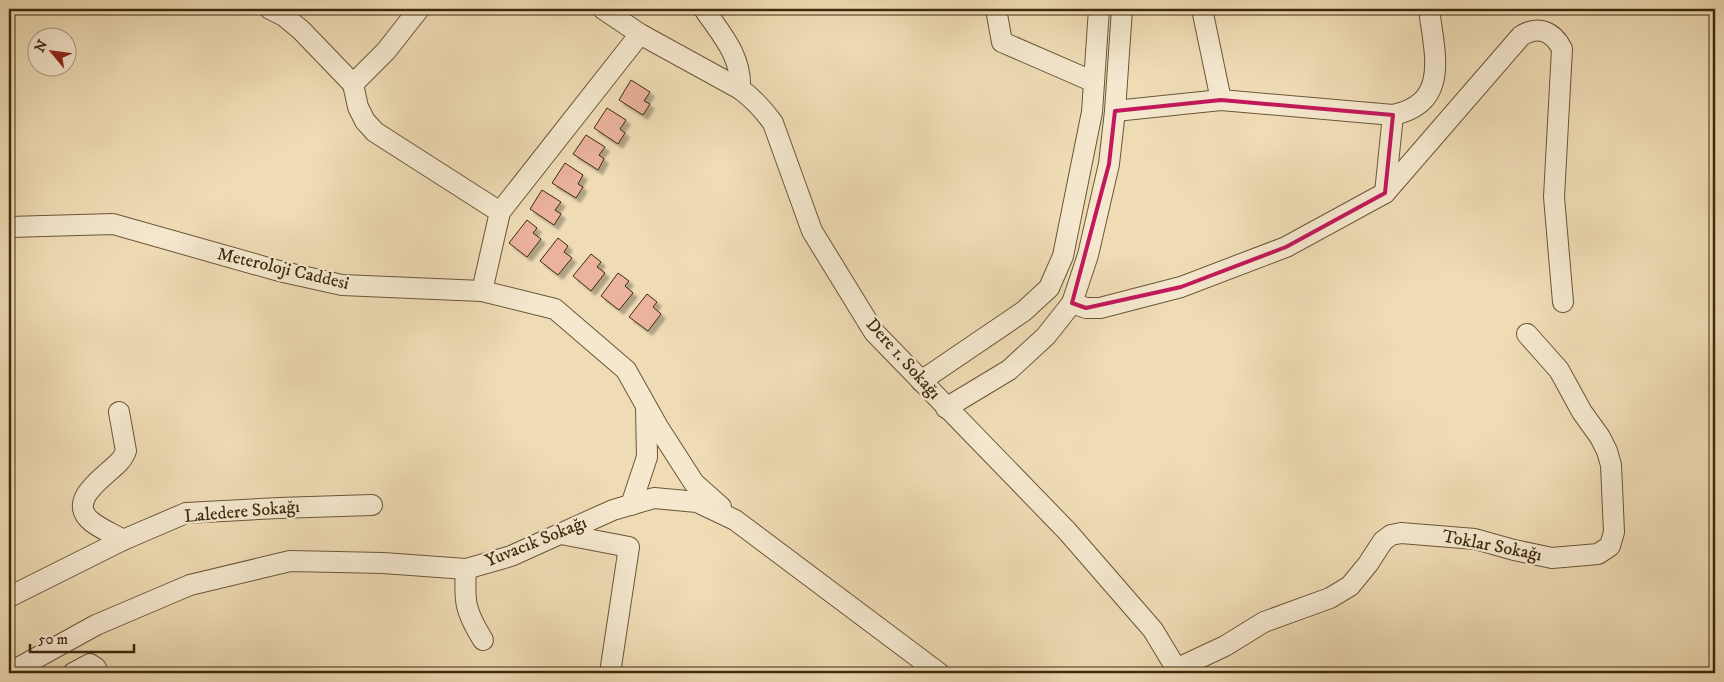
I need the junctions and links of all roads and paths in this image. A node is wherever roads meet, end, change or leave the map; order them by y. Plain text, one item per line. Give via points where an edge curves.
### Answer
1 (270, 9) edge
2 (419, 9) edge
3 (603, 9) edge
4 (704, 9) edge
5 (996, 9) edge
6 (1099, 9) edge
7 (1122, 9) edge
8 (1202, 9) edge
9 (1429, 9) edge
10 (640, 34) junction
11 (1094, 82) junction
12 (353, 84) junction
13 (740, 89) junction
14 (1221, 100) junction
15 (1115, 111) junction
16 (1393, 115) junction
17 (1385, 193) junction
18 (500, 212) junction
19 (9, 227) edge
20 (482, 291) junction
21 (1563, 302) dead end
22 (1072, 303) junction
23 (1527, 334) dead end
24 (921, 381) junction
25 (646, 406) junction
26 (946, 408) junction
27 (119, 412) dead end
28 (372, 505) dead end
29 (630, 505) junction
30 (735, 520) junction
31 (561, 534) junction
32 (123, 540) junction
33 (466, 569) junction
34 (9, 597) edge
35 (483, 640) dead end
36 (1178, 671) edge
37 (9, 673) edge
38 (73, 673) edge
39 (94, 673) edge
40 (610, 673) edge
41 (939, 673) edge

1 - 12 street via 302,30
2 - 12 street via 386,51
3 - 10 street, Dere 1. Sokağı
4 - 13 street via 739,66
5 - 11 street via 1002,42
6 - 11 street
7 - 15 street
8 - 14 street
9 - 16 street via 1436,72 1433,86 1418,106
10 - 13 street, Dere 1. Sokağı
10 - 18 street
11 - 24 street via 1092,112 1063,256 1049,288 1024,311
12 - 18 street via 358,108 376,132
13 - 24 street, Dere 1. Sokağı via 754,99 773,123 812,231 874,332
14 - 15 street
14 - 16 street
15 - 22 street via 1109,164 1088,256
16 - 17 street
17 - 21 street via 1520,36 1536,30 1552,35 1562,49 1554,197
17 - 22 street via 1286,247 1180,287 1100,308
18 - 20 street
19 - 20 street, Meteroloji Caddesi via 113,224 279,271 342,285
20 - 25 street, Meteroloji Caddesi via 556,309 626,370
22 - 26 street via 1046,336 1009,370
23 - 36 street, Toklar Sokağı via 1559,370 1607,451 1614,532 1610,546 1598,554 1552,558 1475,539 1391,535 1350,586 1330,598 1264,622
24 - 26 street, Dere 1. Sokağı
25 - 29 street via 647,457
25 - 30 street, Meteroloji Caddesi via 694,483
26 - 36 street, Dere 1. Sokağı via 1067,531 1153,630
27 - 32 street via 126,451 124,457 88,491 84,510 92,522
28 - 32 street, Laledere Sokağı via 186,513
29 - 30 street, Yuvacık Sokağı via 654,498 697,502
29 - 31 street, Yuvacık Sokağı
30 - 41 street, Yuvacık Sokağı
31 - 33 street, Yuvacık Sokağı via 511,556
31 - 40 street via 629,547
32 - 34 street, Laledere Sokağı
33 - 35 street via 464,594 470,618
33 - 37 street, Yuvacık Sokağı via 290,561 190,585 96,625
38 - 39 street via 92,664 96,668

